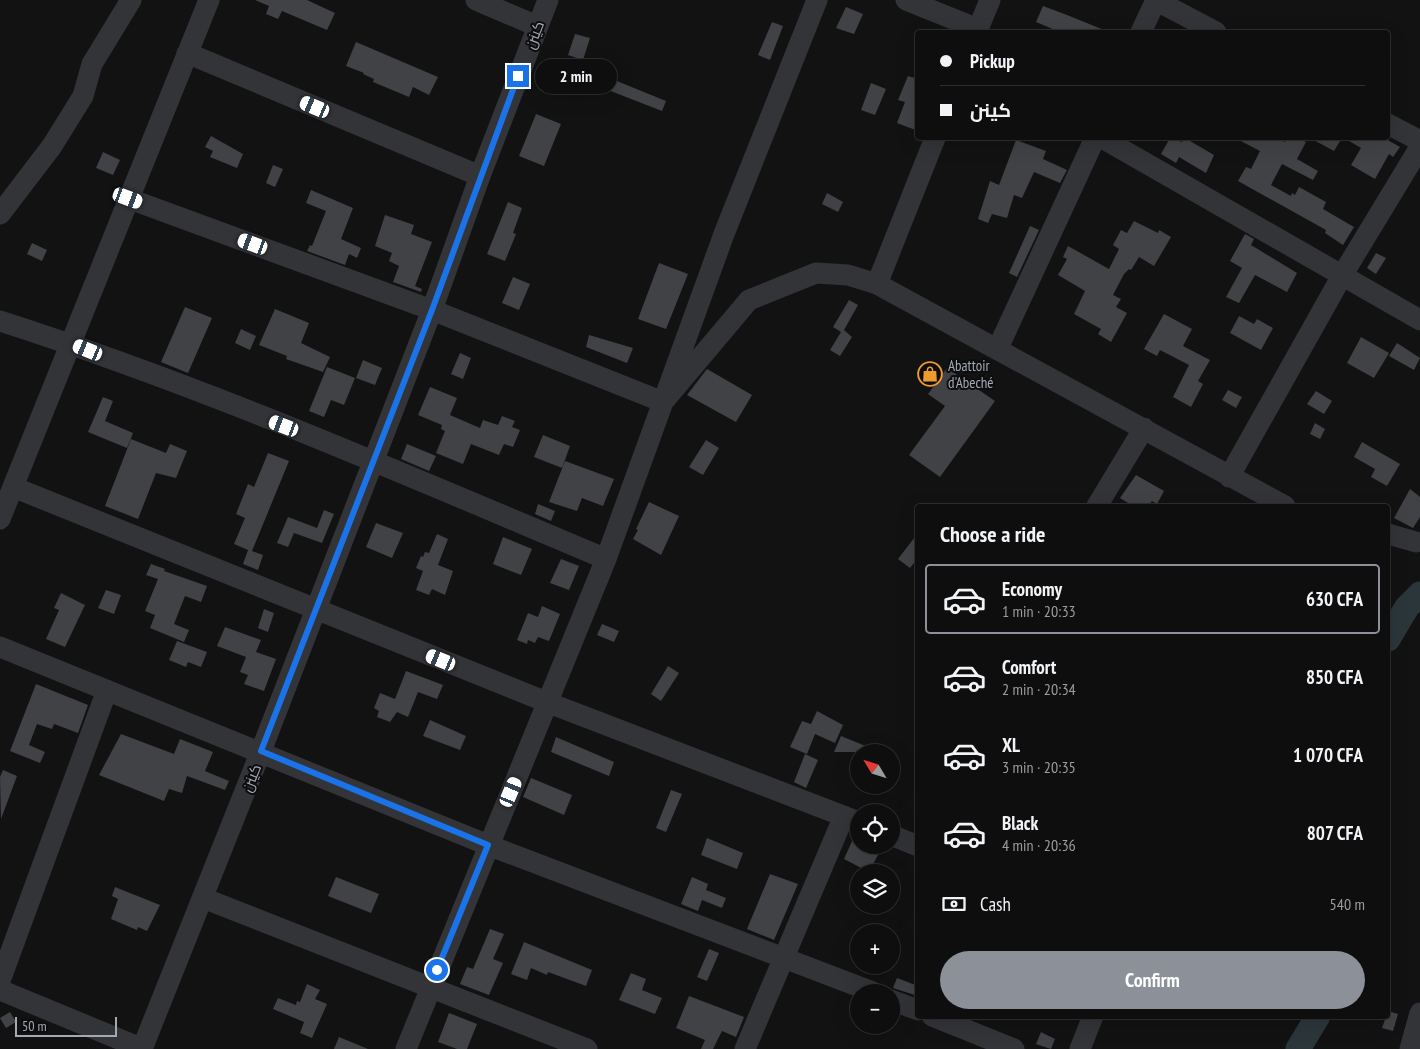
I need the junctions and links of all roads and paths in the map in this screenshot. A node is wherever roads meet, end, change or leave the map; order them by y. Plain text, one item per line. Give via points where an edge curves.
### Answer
1 (131, 0) edge
2 (208, 0) edge
3 (476, 0) edge
4 (548, 0) edge
5 (817, 0) edge
6 (906, 0) edge
7 (990, 0) edge
8 (1155, 0) edge
9 (538, 26) junction
10 (979, 30) edge
11 (981, 30) edge
12 (1142, 30) edge
13 (1212, 30) edge
14 (187, 53) junction
15 (1390, 125) edge
16 (934, 140) edge
17 (1095, 140) edge
18 (1106, 140) edge
19 (1420, 141) edge
20 (1420, 147) edge
21 (480, 176) junction
22 (128, 198) junction
23 (0, 214) edge
24 (1343, 274) junction
25 (876, 284) junction
26 (432, 310) junction
27 (1420, 320) edge
28 (0, 321) edge
29 (31, 331) junction
30 (0, 338) edge
31 (70, 342) junction
32 (998, 348) junction
33 (663, 402) junction
34 (1144, 428) junction
35 (373, 461) junction
36 (1229, 477) junction
37 (13, 487) junction
38 (1098, 504) edge
39 (1281, 504) edge
40 (0, 520) edge
41 (1390, 535) edge
42 (1416, 542) dead end
43 (606, 559) junction
44 (316, 610) junction
45 (0, 647) edge
46 (107, 690) junction
47 (549, 703) junction
48 (261, 751) junction
49 (850, 819) edge
50 (850, 821) edge
51 (900, 837) edge
52 (915, 840) edge
53 (488, 845) junction
54 (203, 898) junction
55 (783, 956) junction
56 (0, 981) edge
57 (853, 984) edge
58 (430, 988) junction
59 (0, 990) edge
60 (900, 1003) edge
61 (915, 1009) edge
62 (1420, 1013) edge
63 (939, 1019) edge
64 (1092, 1019) edge
65 (142, 1049) edge
66 (406, 1049) edge
67 (586, 1049) edge
68 (745, 1049) edge
69 (1014, 1049) edge
70 (1080, 1049) edge
71 (1410, 1049) edge

1 - 23 street via 92,64 83,96 52,146
2 - 14 street
3 - 9 street
4 - 9 street, كينن
5 - 33 street via 724,234
6 - 10 street
7 - 11 street
8 - 12 street
8 - 13 street
9 - 21 street, كينن
14 - 21 street
14 - 22 street
15 - 19 street
16 - 25 street
17 - 32 street
18 - 24 street
20 - 24 street
21 - 26 street, كينن
22 - 26 street
22 - 31 street
24 - 27 street
24 - 36 street
25 - 32 street
25 - 33 street via 848,275 816,273 749,300
26 - 33 street
26 - 35 street, كينن
28 - 29 street
29 - 30 street
29 - 31 street
31 - 35 street
31 - 37 street
32 - 34 street
33 - 43 street
34 - 36 street
34 - 38 street
35 - 43 street
35 - 44 street, كينن
36 - 39 street
37 - 40 street
37 - 44 street
41 - 42 street
43 - 47 street
44 - 47 street
44 - 48 street, كينن
45 - 46 street
46 - 48 street
46 - 56 street
47 - 49 street
47 - 53 street
48 - 53 street
48 - 54 street, كينن
50 - 55 street
51 - 52 street
53 - 55 street
53 - 58 street
54 - 58 street
54 - 65 street, كينن
55 - 57 street
55 - 68 street
58 - 66 street
58 - 67 street
59 - 65 street
60 - 61 street
62 - 71 street
63 - 69 street
64 - 70 street

